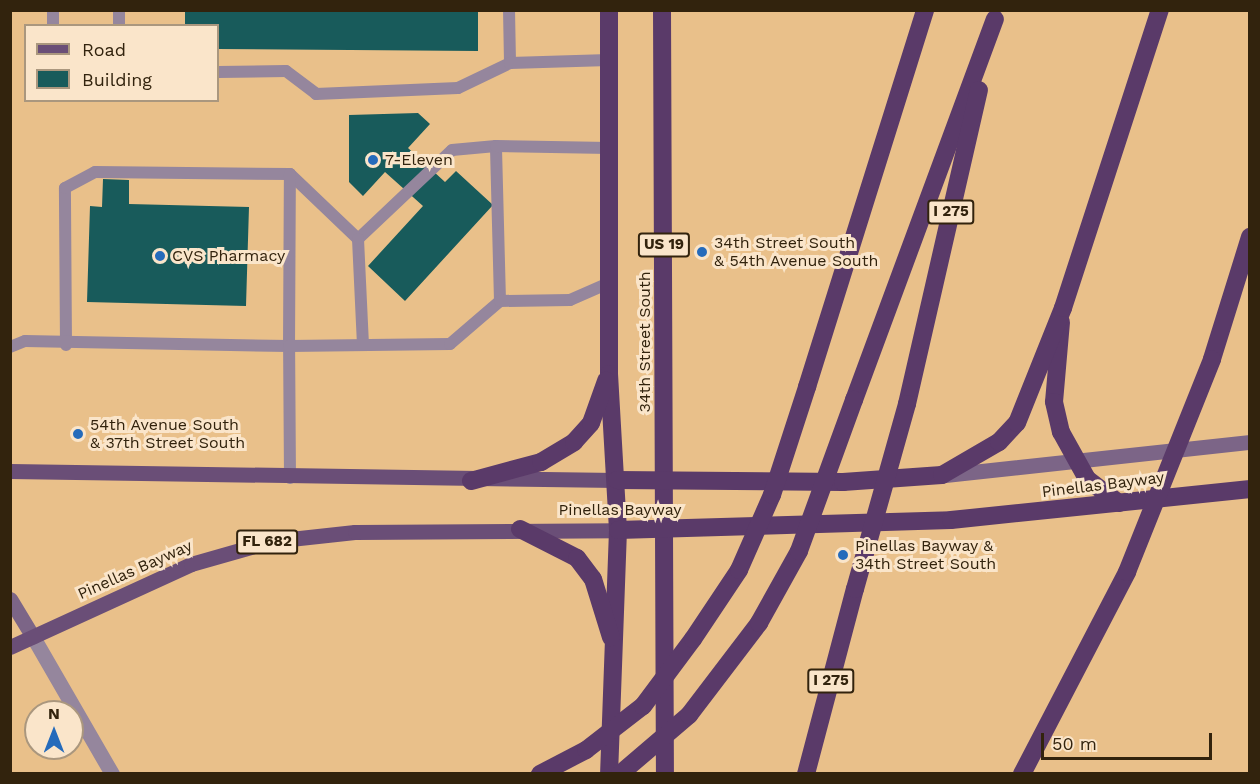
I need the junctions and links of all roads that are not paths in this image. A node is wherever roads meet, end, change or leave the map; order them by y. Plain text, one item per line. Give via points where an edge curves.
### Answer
1 (510, 10) edge
2 (609, 10) edge
3 (662, 10) edge
4 (925, 10) edge
5 (1161, 10) edge
6 (996, 15) edge
7 (609, 60) junction
8 (510, 63) junction
9 (219, 72) edge
10 (496, 146) junction
11 (609, 148) junction
12 (290, 174) junction
13 (1250, 237) edge
14 (358, 238) junction
15 (609, 283) junction
16 (500, 301) junction
17 (1063, 308) junction
18 (363, 344) junction
19 (66, 345) junction
20 (289, 346) junction
21 (10, 347) edge
22 (609, 374) junction
23 (1250, 442) edge
24 (1073, 458) junction
25 (10, 471) edge
26 (942, 475) junction
27 (290, 478) junction
28 (617, 480) junction
29 (666, 480) junction
30 (471, 481) junction
31 (1250, 489) edge
32 (1119, 503) junction
33 (520, 529) junction
34 (618, 530) junction
35 (666, 530) junction
36 (10, 599) edge
37 (33, 637) junction
38 (10, 647) edge
39 (617, 661) junction
40 (112, 774) edge
41 (540, 774) edge
42 (609, 774) edge
43 (620, 774) edge
44 (665, 774) edge
45 (806, 774) edge
46 (1022, 774) edge

1 - 8 lane
2 - 7 highway, 34th Street South
3 - 29 highway, 34th Street South / US 19
4 - 41 highway, bridge via 772,495 739,570 643,706 586,750
5 - 17 highway
6 - 43 highway, bridge via 799,551 759,623 689,715
6 - 45 highway, I 275, bridge via 907,404
7 - 8 lane
7 - 11 highway, 34th Street South
8 - 9 lane via 458,88 316,94 286,71
10 - 11 lane
10 - 14 lane via 452,150
10 - 16 lane
11 - 15 highway, 34th Street South
12 - 14 lane
12 - 19 lane via 95,172 64,188
12 - 20 lane
13 - 46 highway, bridge via 1212,359 1126,572
14 - 18 lane
15 - 16 lane via 570,300
15 - 22 highway, 34th Street South
16 - 18 lane via 450,344
17 - 24 highway via 1054,402
17 - 26 highway via 1017,423 999,442
18 - 20 lane
19 - 20 lane
19 - 21 lane via 25,341
20 - 27 lane
22 - 28 highway, 34th Street South
22 - 30 highway via 591,423 574,442 541,462
23 - 24 main road, Pinellas Bayway
24 - 26 main road, Pinellas Bayway
24 - 32 highway via 1087,479
25 - 27 main road, Pinellas Bayway
26 - 29 highway, Pinellas Bayway via 843,482
27 - 30 main road, Pinellas Bayway
28 - 29 highway, Pinellas Bayway
28 - 30 main road, Pinellas Bayway
28 - 34 highway, 34th Street South
29 - 35 highway, 34th Street South / US 19
31 - 32 highway, Pinellas Bayway
32 - 35 highway, Pinellas Bayway via 951,520
33 - 34 main road, Pinellas Bayway / FL 682
33 - 37 main road, Pinellas Bayway / FL 682 via 356,532 272,541 191,564
33 - 39 highway via 566,549 588,572
34 - 35 highway, Pinellas Bayway / FL 682
34 - 39 highway, 34th Street South
35 - 44 highway, US 19
36 - 37 main road
37 - 38 main road, Pinellas Bayway / FL 682
37 - 40 street
39 - 42 highway, 34th Street South

